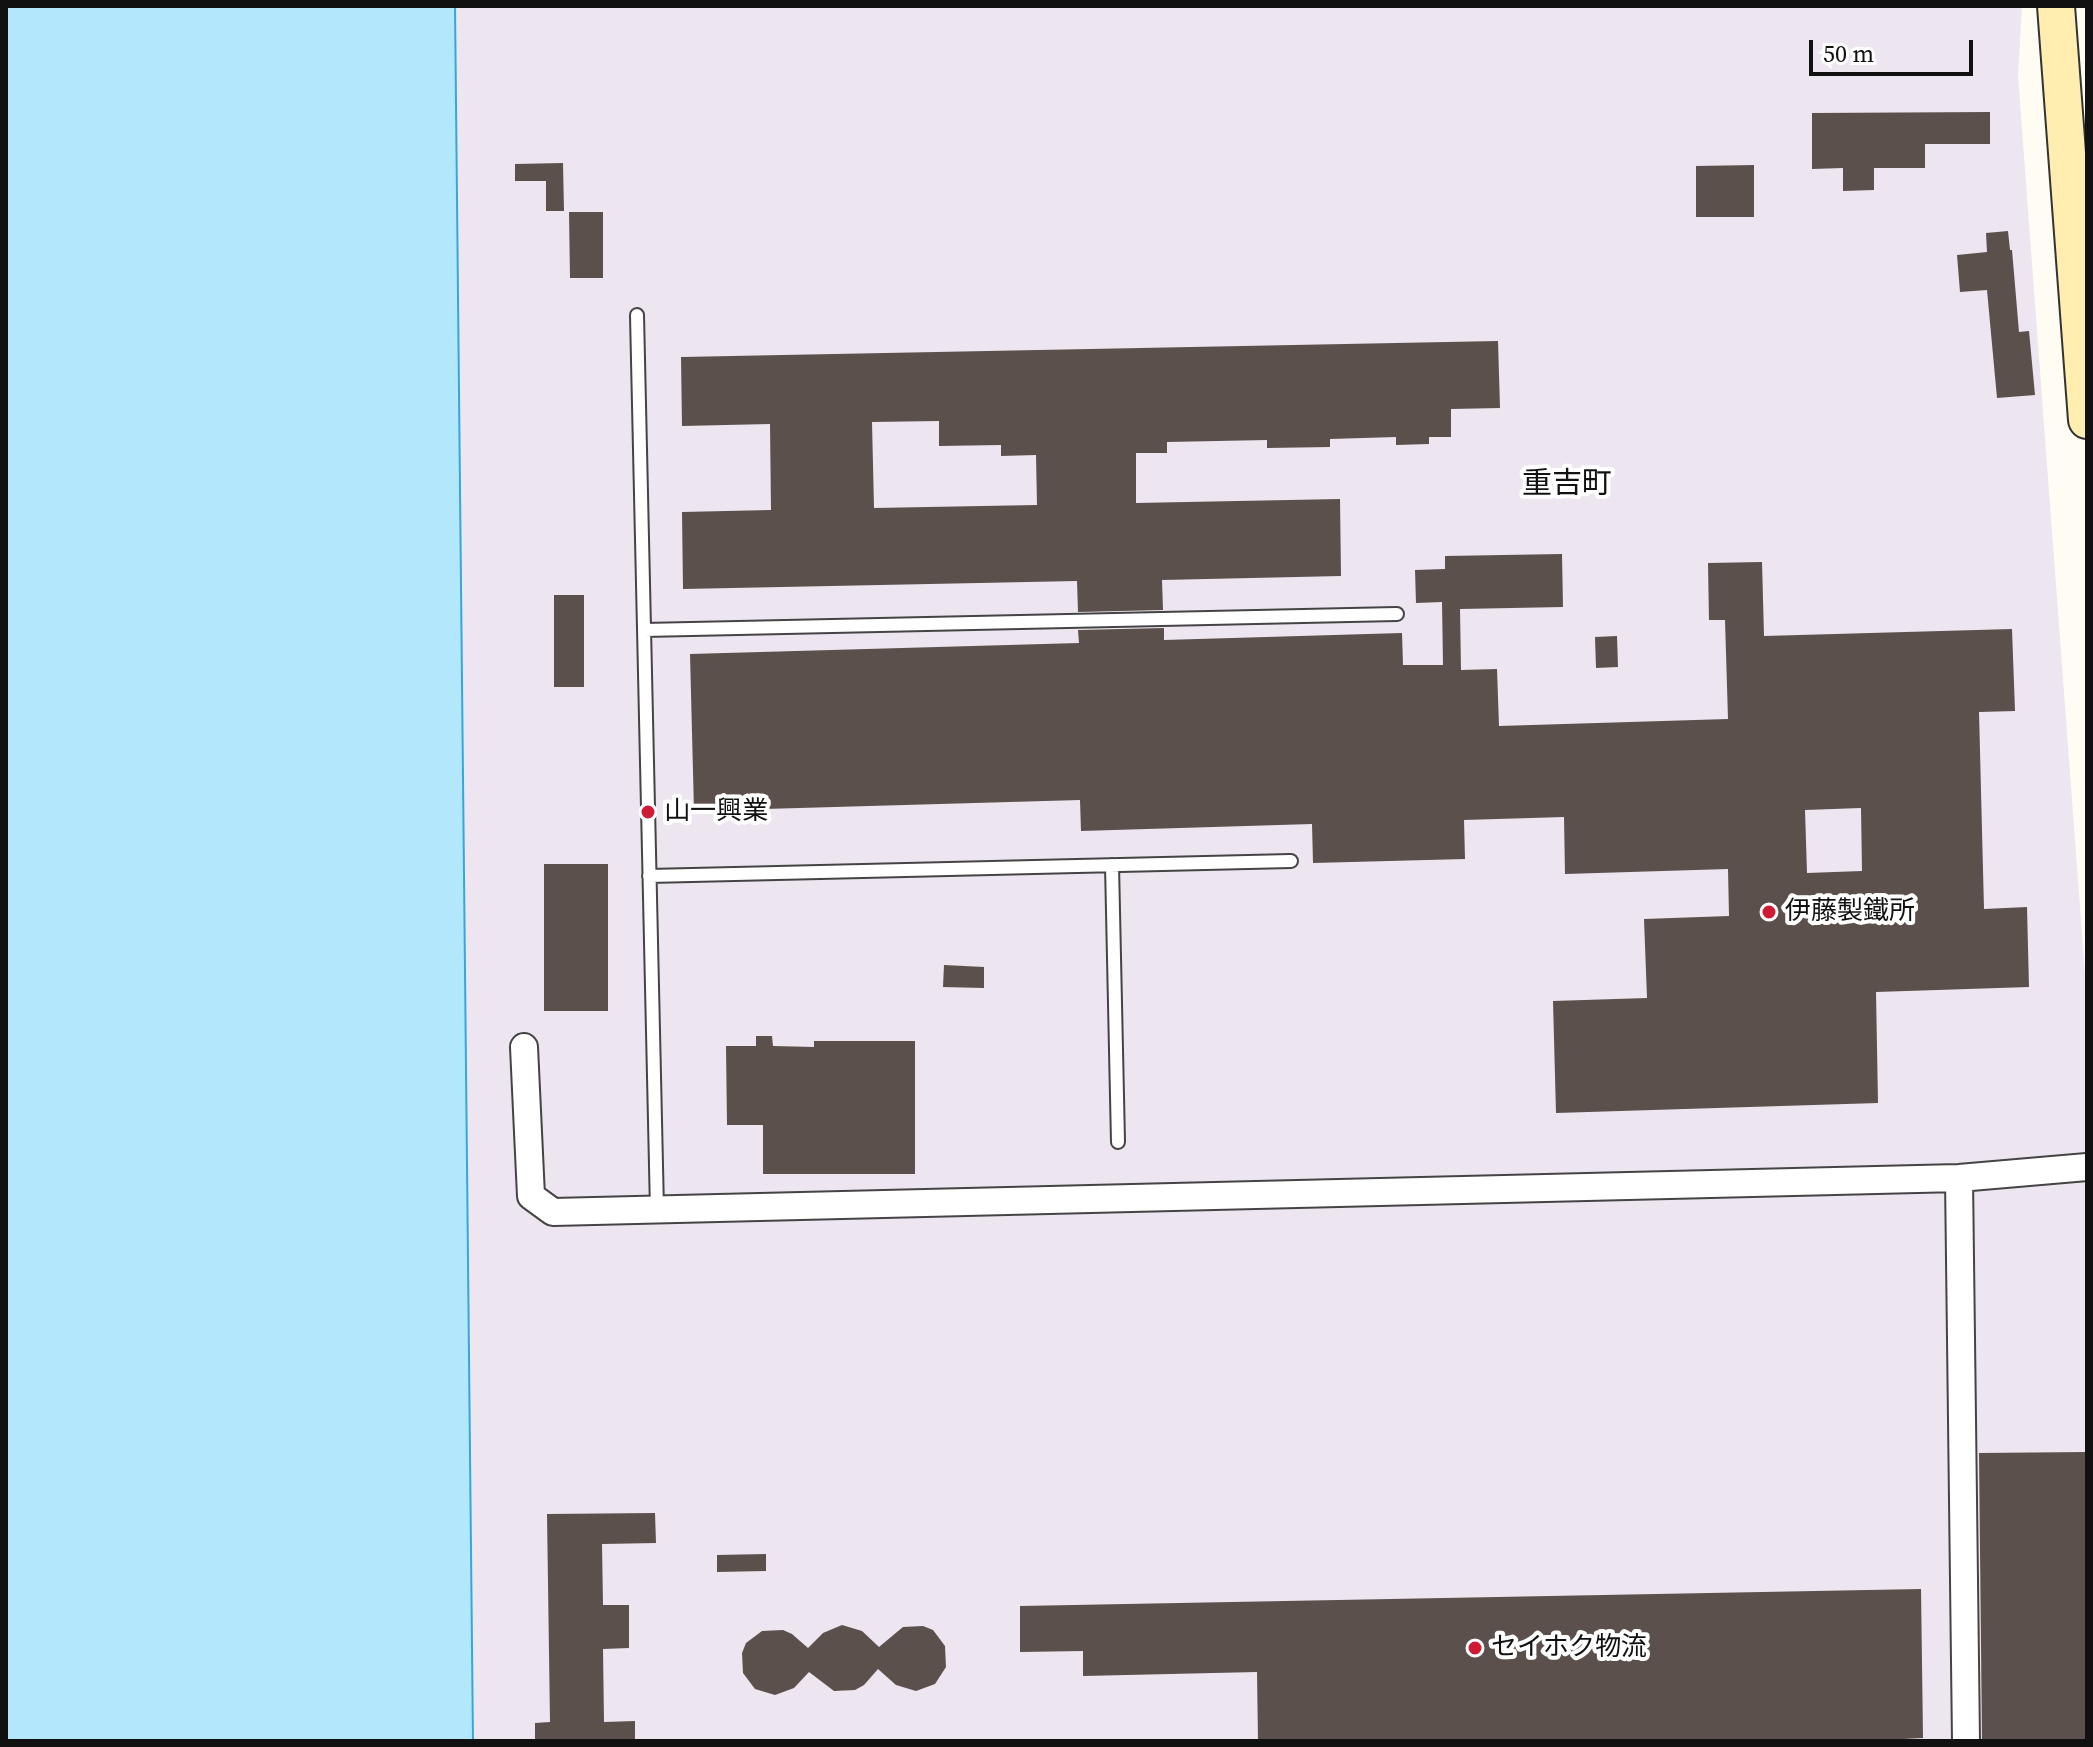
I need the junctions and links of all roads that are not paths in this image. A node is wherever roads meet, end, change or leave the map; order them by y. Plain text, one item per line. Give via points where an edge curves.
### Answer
1 (2056, 6) edge
2 (637, 315) dead end
3 (2087, 420) edge
4 (1397, 614) dead end
5 (644, 630) junction
6 (1291, 861) dead end
7 (1112, 865) junction
8 (649, 876) junction
9 (524, 1047) dead end
10 (1118, 1142) dead end
11 (2087, 1167) edge
12 (1959, 1178) junction
13 (657, 1210) junction
14 (1966, 1741) edge

1 - 3 street
2 - 5 lane
4 - 5 lane
5 - 8 lane
6 - 7 lane
7 - 8 lane
7 - 10 lane
8 - 13 lane
9 - 13 street via 531,1196 553,1212
11 - 12 street
12 - 13 street
12 - 14 street

